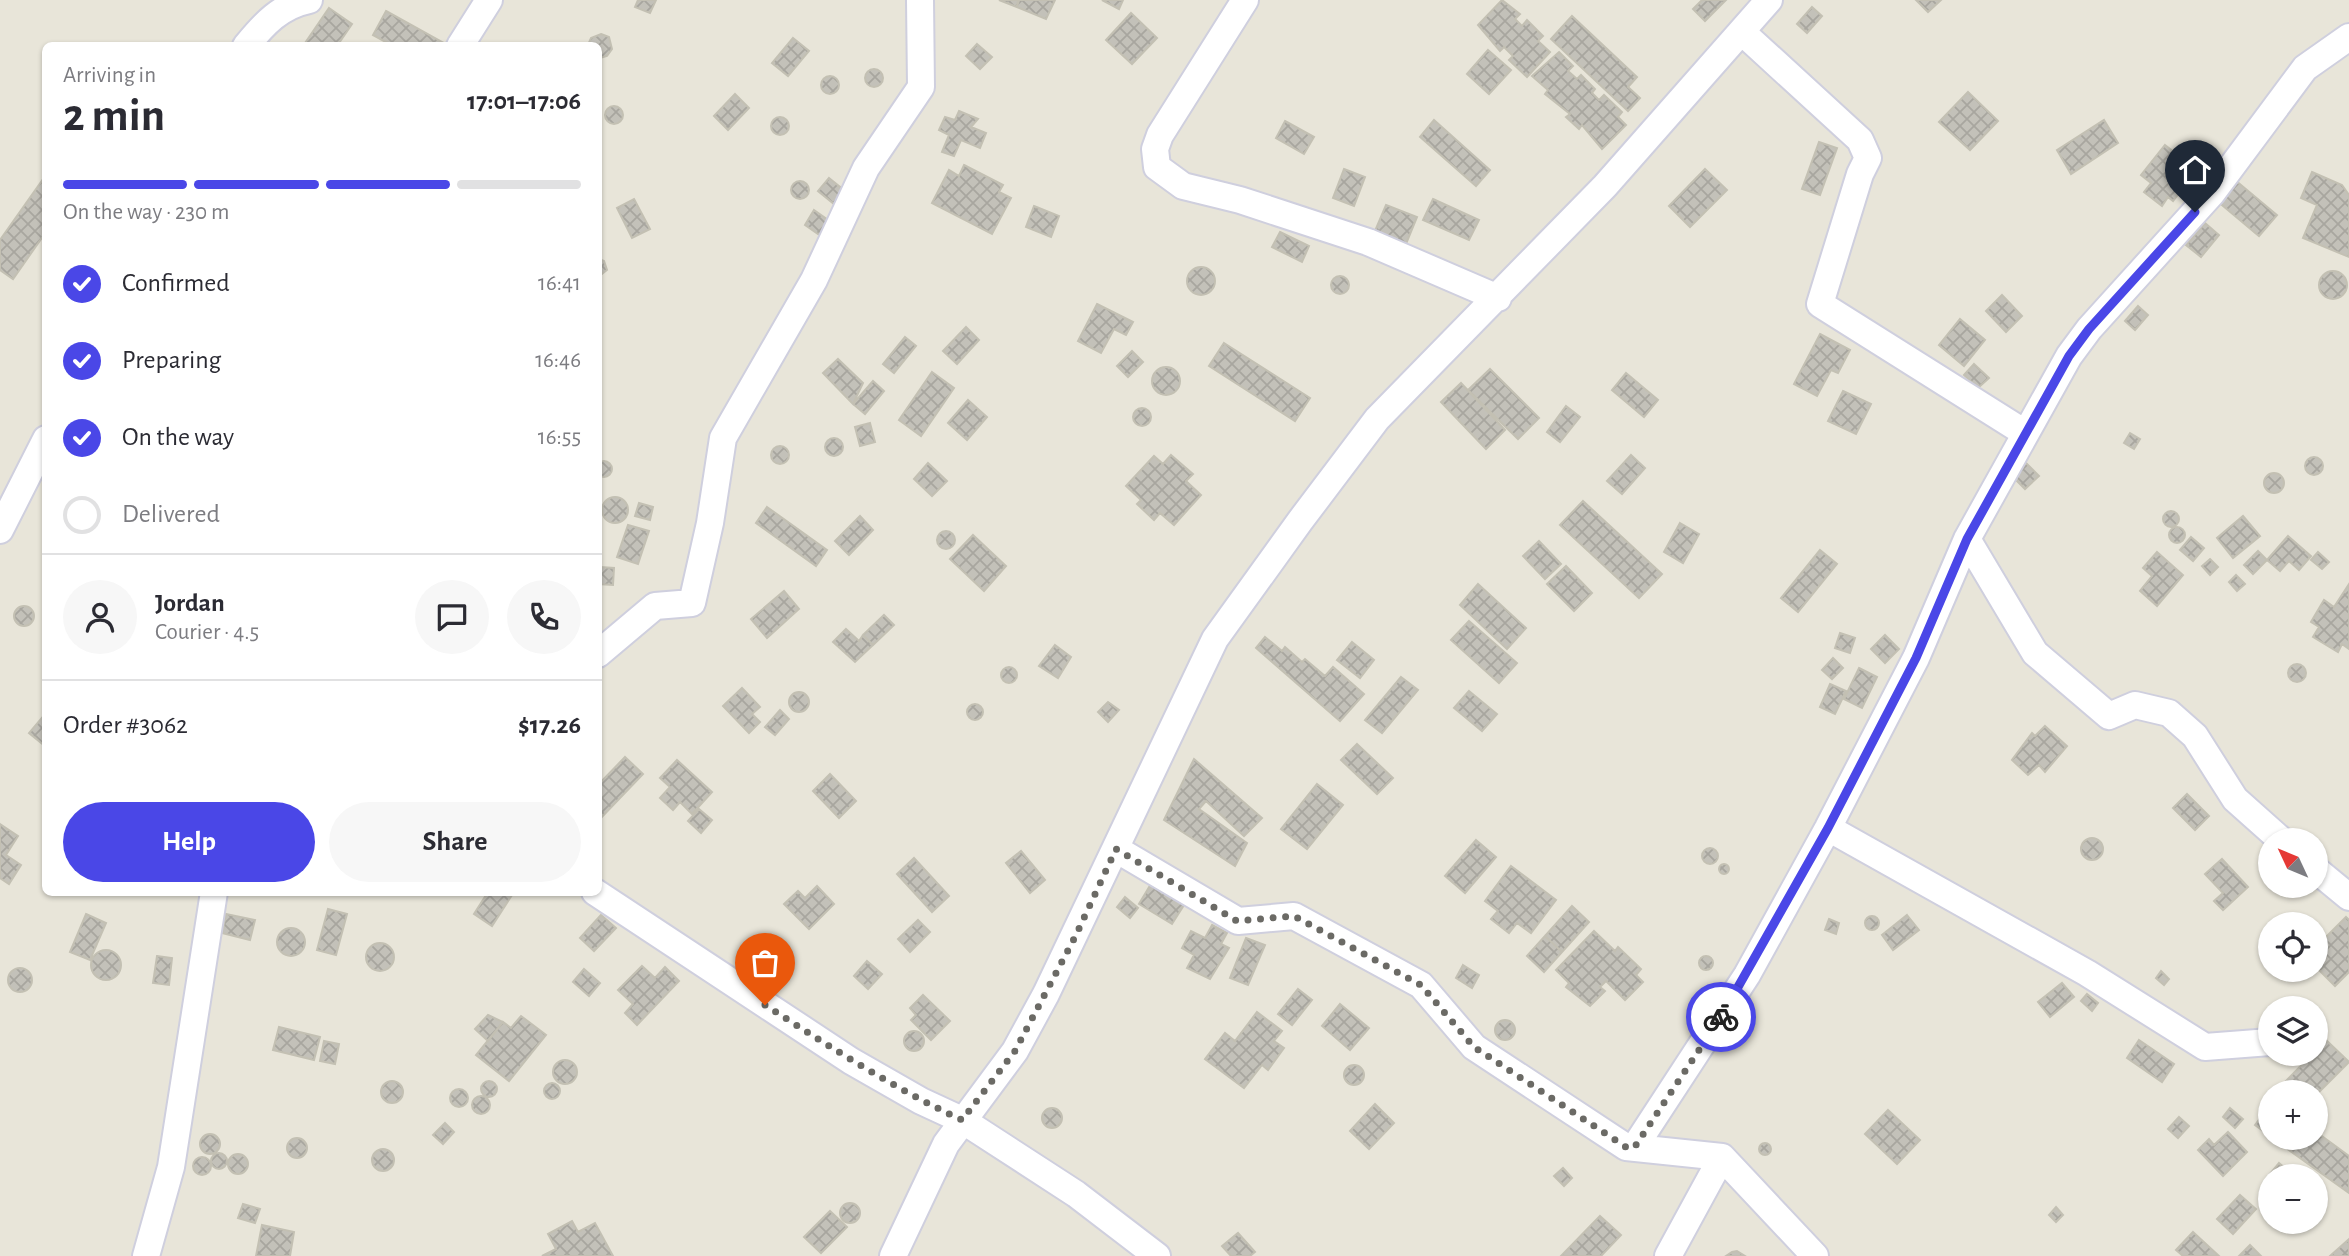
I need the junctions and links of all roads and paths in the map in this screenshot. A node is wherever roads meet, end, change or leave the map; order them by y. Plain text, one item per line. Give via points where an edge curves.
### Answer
1 (309, 0) edge
2 (489, 0) edge
3 (920, 0) edge
4 (1244, 0) edge
5 (1769, 0) edge
6 (1741, 32) junction
7 (2349, 37) edge
8 (249, 42) edge
9 (463, 42) edge
10 (1498, 298) junction
11 (2025, 433) junction
12 (42, 447) edge
13 (0, 530) edge
14 (1967, 539) junction
15 (602, 651) edge
16 (1828, 828) junction
17 (2268, 828) edge
18 (1116, 849) junction
19 (2328, 880) edge
20 (213, 896) edge
21 (601, 896) edge
22 (2349, 897) edge
23 (2258, 1043) edge
24 (962, 1120) junction
25 (1634, 1148) junction
26 (1722, 1157) junction
27 (146, 1256) edge
28 (892, 1256) edge
29 (1157, 1256) edge
30 (1668, 1256) edge
31 (1815, 1256) edge

1 - 8 street via 282,10
2 - 9 street
3 - 15 street via 921,87 866,168 814,280 723,438 692,603 655,606
4 - 10 street via 1160,135 1155,149 1157,167 1183,186 1368,242
5 - 6 street
6 - 10 street
6 - 11 street via 1860,140 1868,158 1820,304
7 - 11 street via 2305,68 2212,193 2089,329
10 - 18 street via 1377,419 1215,639
11 - 14 street
12 - 13 street
14 - 16 street via 1916,658
14 - 17 street via 2025,638 2052,670 2109,716 2135,705 2169,713 2195,736 2235,799
16 - 23 street via 2076,967 2205,1047
16 - 25 street via 1746,975
18 - 24 street via 1015,1051
18 - 25 street via 1237,921 1294,916 1421,985 1474,1047
19 - 22 street
20 - 27 street via 172,1167
21 - 24 street via 851,1060
24 - 28 street
24 - 29 street via 1076,1194
25 - 26 street
26 - 30 street
26 - 31 street

